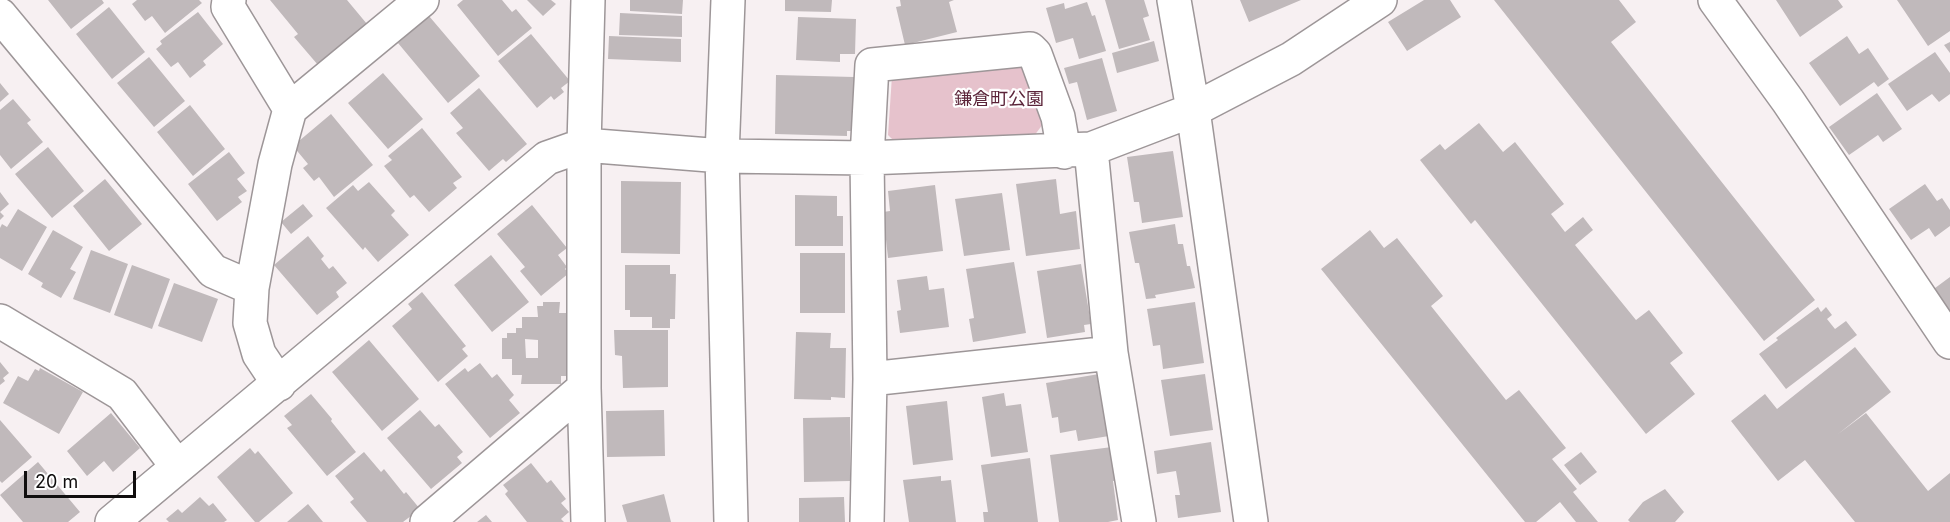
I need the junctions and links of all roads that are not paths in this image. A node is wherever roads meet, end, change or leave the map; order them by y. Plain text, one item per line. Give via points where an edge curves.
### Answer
1 (229, 0) edge
2 (422, 0) edge
3 (588, 0) edge
4 (728, 0) edge
5 (1174, 0) edge
6 (1380, 0) edge
7 (1715, 0) edge
8 (0, 15) edge
9 (290, 109) junction
10 (1193, 110) junction
11 (584, 145) junction
12 (1078, 151) junction
13 (722, 156) junction
14 (867, 158) junction
15 (252, 288) junction
16 (0, 321) edge
17 (1950, 342) edge
18 (1111, 353) junction
19 (870, 379) junction
20 (279, 384) junction
21 (584, 388) junction
22 (177, 466) junction
23 (111, 522) edge
24 (427, 522) edge
25 (588, 522) edge
26 (731, 522) edge
27 (867, 522) edge
28 (1139, 522) edge
29 (1250, 522) edge

1 - 9 street via 228,7
2 - 9 street
3 - 11 street
4 - 13 street
5 - 10 street
6 - 10 street via 1291,59
7 - 17 street
8 - 15 street via 213,272
9 - 15 street via 275,164
10 - 12 street
10 - 29 street
11 - 13 street
11 - 20 street via 547,158
11 - 21 street
12 - 14 street
12 - 14 street via 1058,117 1030,49 872,65
12 - 18 street
13 - 14 street
13 - 26 street
14 - 19 street
15 - 20 street via 250,323 259,354
16 - 22 street via 122,394
18 - 19 street
18 - 28 street
19 - 27 street
20 - 22 street
21 - 24 street
21 - 25 street
22 - 23 street

